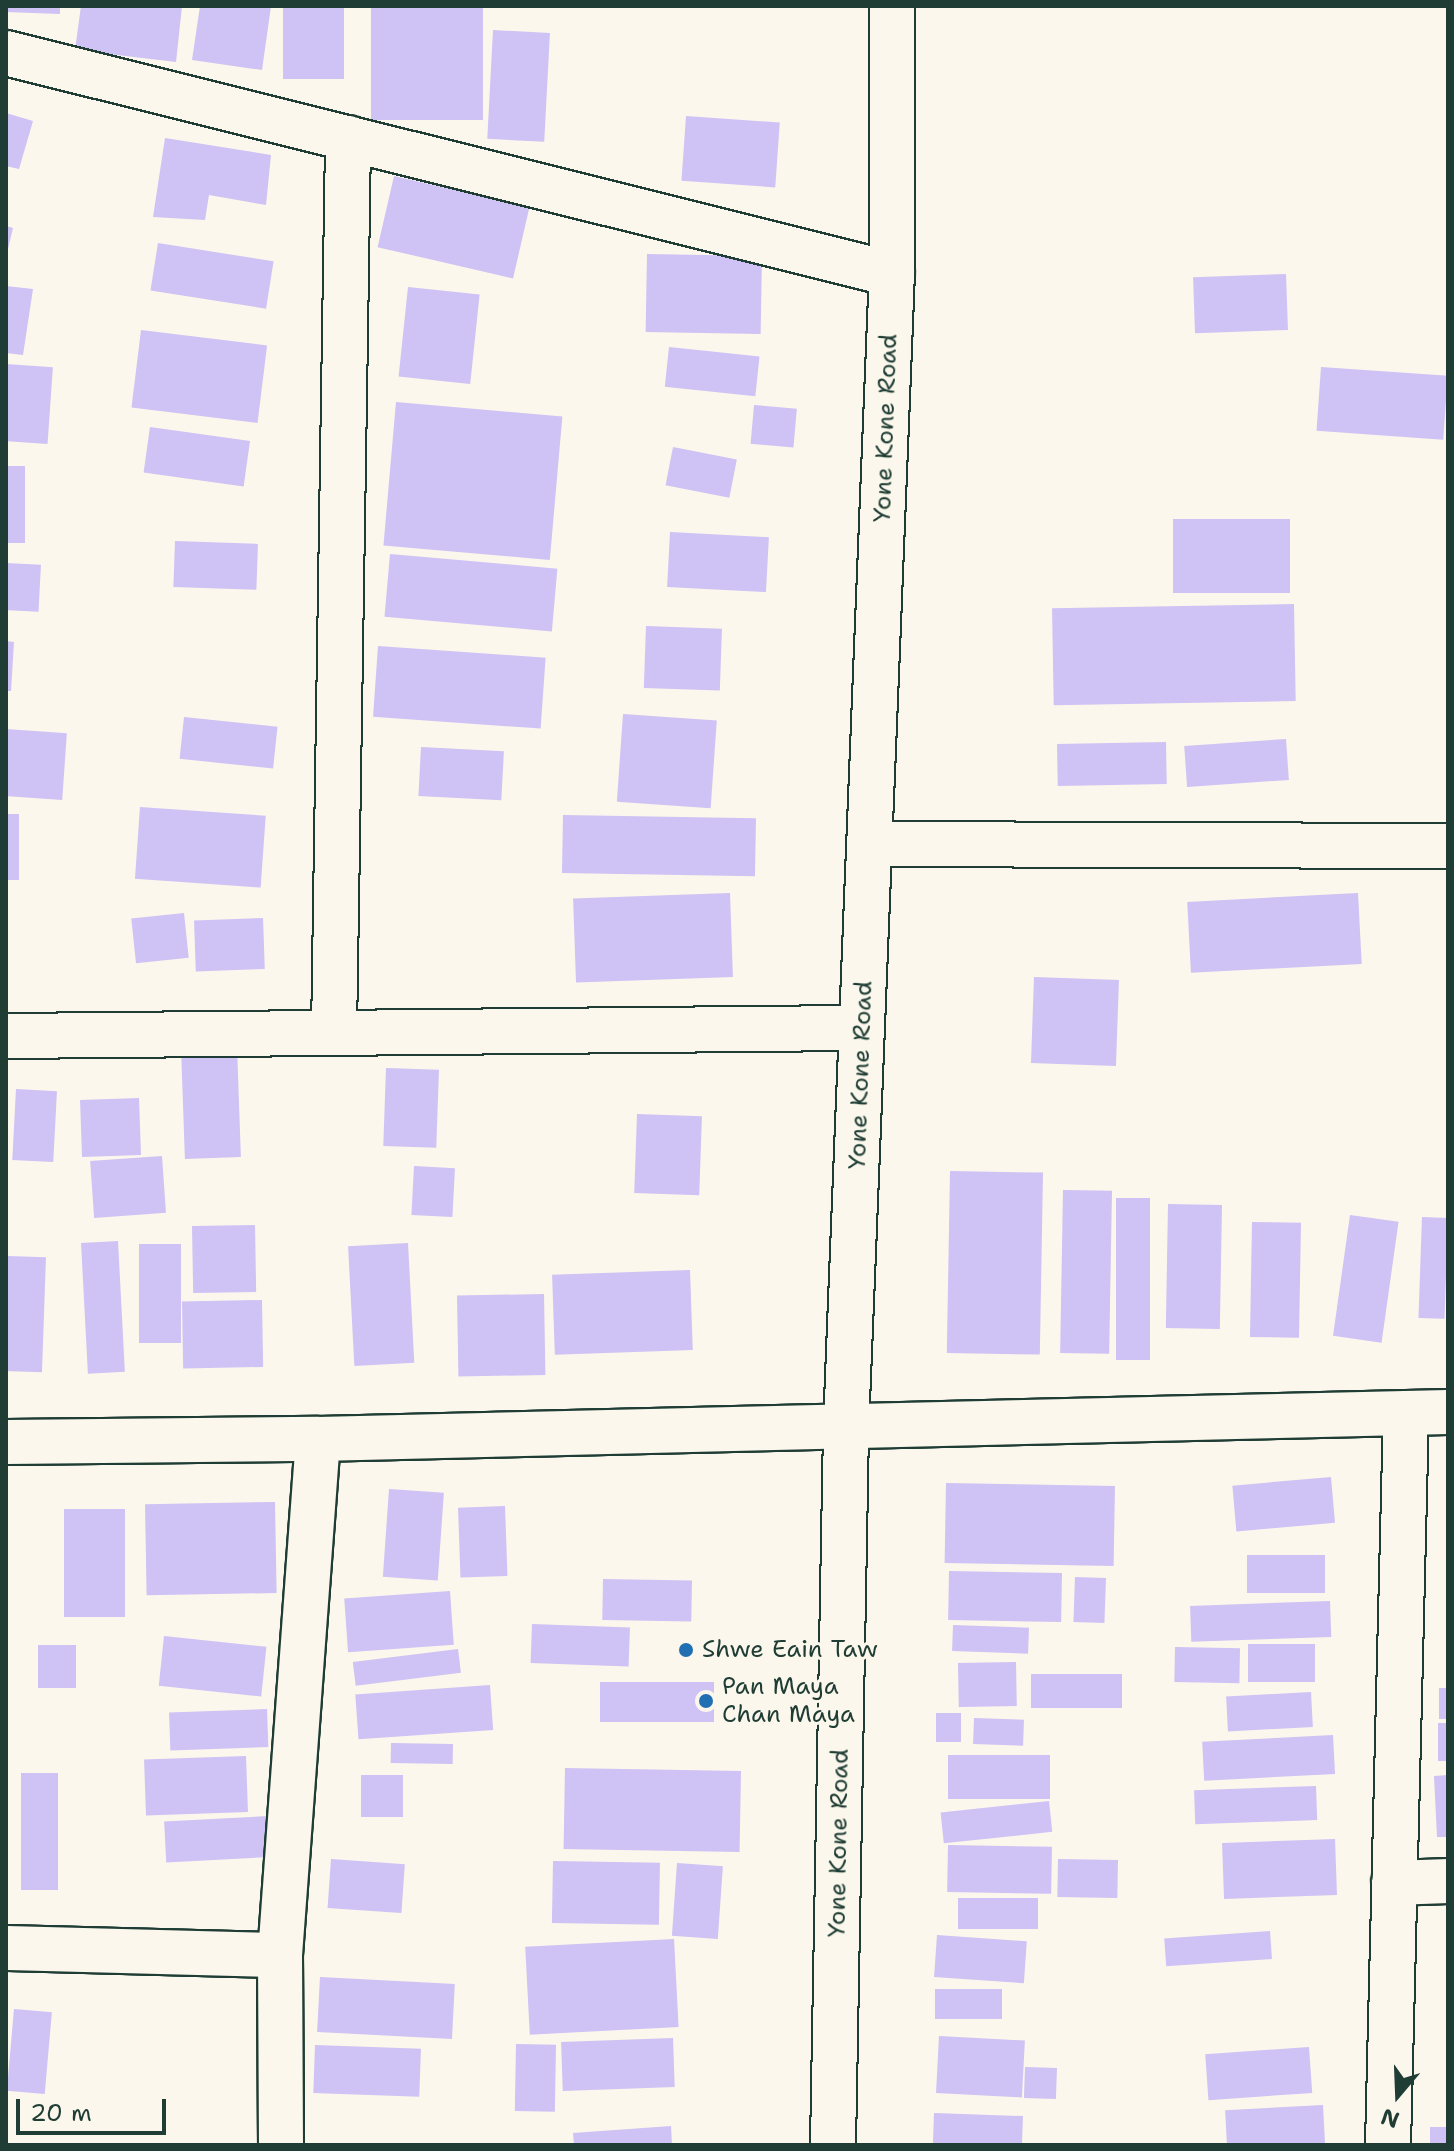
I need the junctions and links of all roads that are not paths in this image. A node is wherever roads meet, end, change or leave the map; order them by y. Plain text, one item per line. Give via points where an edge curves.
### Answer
1 (892, 6) edge
2 (6, 53) edge
3 (348, 138) junction
4 (892, 274) junction
5 (870, 844) junction
6 (1448, 846) edge
7 (862, 1028) junction
8 (334, 1033) junction
9 (6, 1036) edge
10 (1427, 1413) edge
11 (846, 1427) junction
12 (318, 1439) junction
13 (6, 1442) edge
14 (1448, 1881) edge
15 (1394, 1883) junction
16 (6, 1948) edge
17 (280, 1955) junction
18 (281, 2145) edge
19 (833, 2145) edge
20 (1388, 2145) edge

1 - 4 street, Yone Kone Road
2 - 3 street
3 - 4 street
3 - 8 street
4 - 5 street, Yone Kone Road
5 - 6 street
5 - 7 street, Yone Kone Road
7 - 8 street
7 - 11 street, Yone Kone Road
8 - 9 street
10 - 11 street
10 - 15 street
11 - 12 street
11 - 19 street, Yone Kone Road
12 - 13 street
12 - 17 street
14 - 15 street
15 - 20 street
16 - 17 street
17 - 18 street

